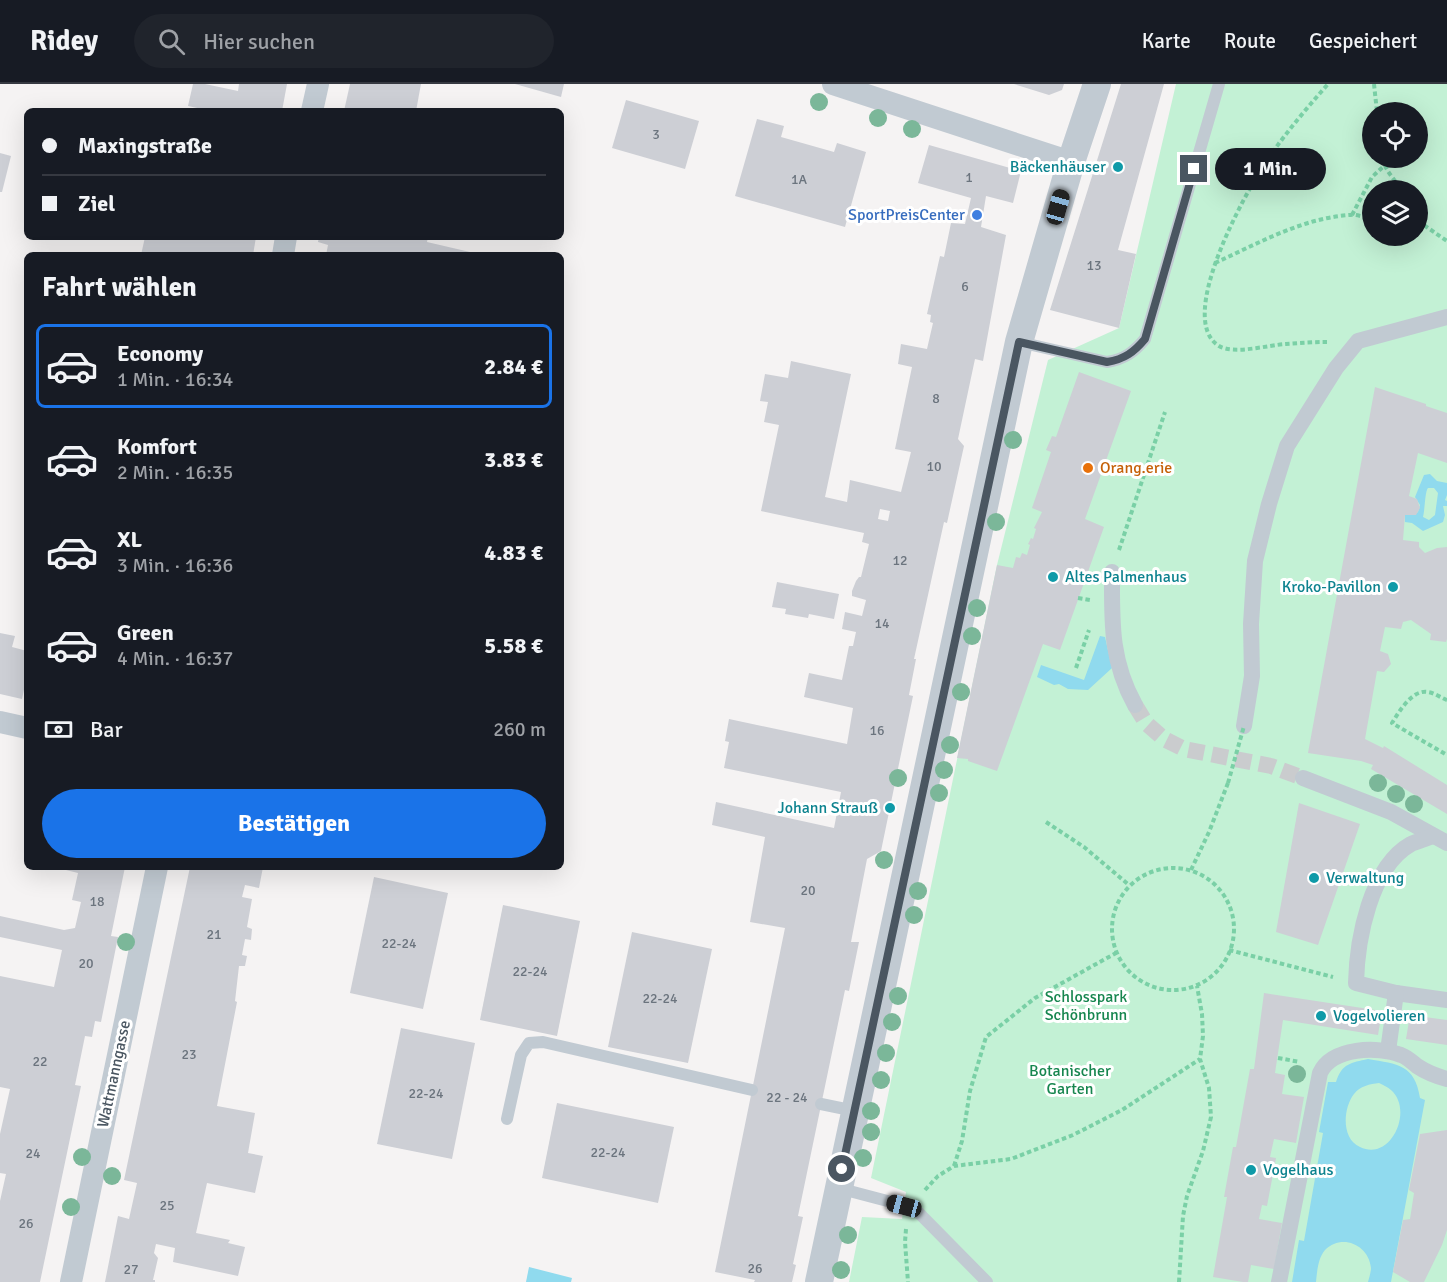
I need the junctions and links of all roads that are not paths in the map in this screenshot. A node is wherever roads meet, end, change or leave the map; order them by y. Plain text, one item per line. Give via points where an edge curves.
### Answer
1 (318, 84) edge
2 (833, 84) edge
3 (1098, 84) edge
4 (1219, 84) edge
5 (313, 108) edge
6 (1071, 162) junction
7 (1447, 317) edge
8 (1019, 342) junction
9 (1112, 572) road end
10 (1135, 705) tunnel mouth
11 (0, 722) edge
12 (1244, 726) road end
13 (24, 727) edge
14 (1303, 778) tunnel mouth
15 (1440, 840) edge
16 (156, 870) edge
17 (1396, 993) junction
18 (1447, 1000) edge
19 (1388, 1051) junction
20 (1447, 1078) edge
21 (752, 1090) dead end
22 (821, 1104) dead end
23 (855, 1111) junction
24 (507, 1119) dead end
25 (838, 1188) junction
26 (71, 1282) edge
27 (819, 1282) edge
28 (987, 1282) edge
29 (1279, 1282) edge

1 - 5 street
2 - 6 street
3 - 6 street
4 - 8 lane via 1145,339 1122,360 1107,362
6 - 8 street
7 - 12 street via 1358,341 1336,368 1287,446 1255,561 1252,676
8 - 23 street
9 - 10 street via 1113,646
11 - 13 street
14 - 15 street via 1391,812
15 - 17 street via 1410,845 1380,878 1370,901 1358,943 1356,983
16 - 26 street, Wattmanngasse
17 - 18 street
17 - 19 street
19 - 20 street
19 - 29 street via 1343,1054 1322,1069
21 - 24 lane via 543,1042 529,1043 521,1055
22 - 23 lane
23 - 25 street
25 - 27 street
25 - 28 lane via 914,1208

